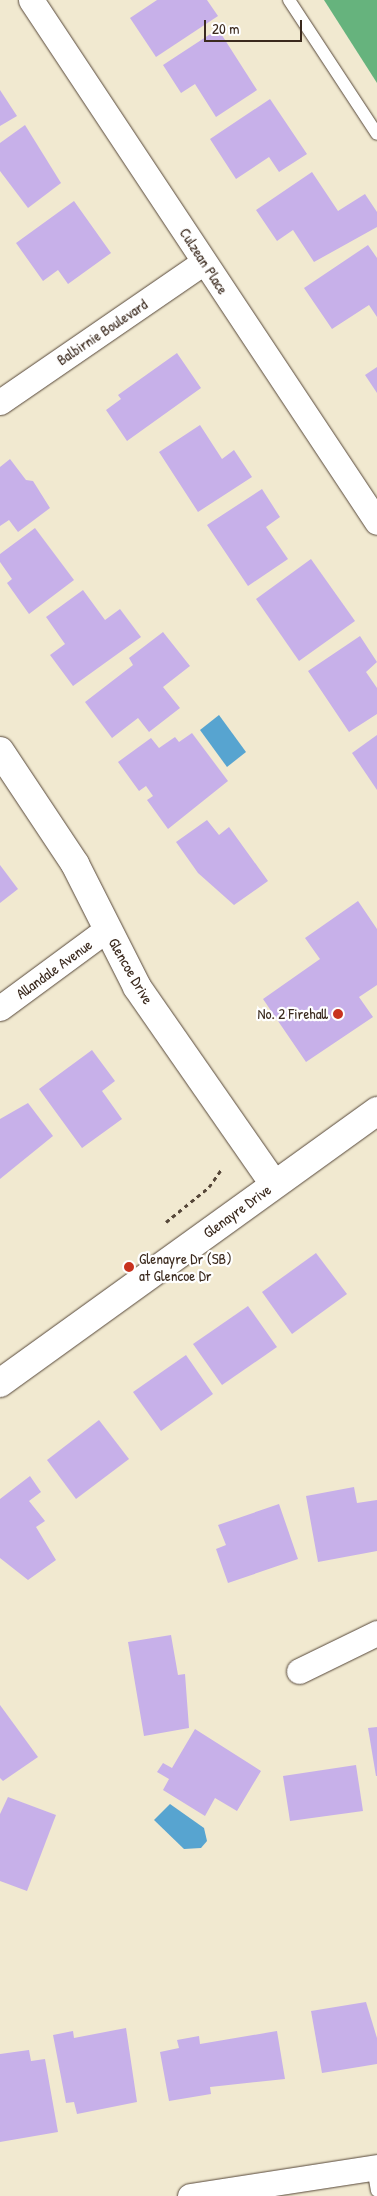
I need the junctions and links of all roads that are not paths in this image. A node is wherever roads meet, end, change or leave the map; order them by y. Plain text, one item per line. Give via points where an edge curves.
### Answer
1 (31, 0) edge
2 (289, 0) edge
3 (377, 134) edge
4 (204, 262) junction
5 (0, 402) edge
6 (377, 522) edge
7 (0, 752) edge
8 (107, 929) junction
9 (0, 1008) edge
10 (377, 1111) edge
11 (274, 1184) junction
12 (0, 1383) edge
13 (377, 1633) edge
14 (299, 1671) dead end
15 (376, 2175) edge
16 (190, 2196) edge

1 - 4 street, Culzean Place
2 - 3 lane
4 - 5 street, Balbirnie Boulevard
4 - 6 street, Culzean Place
7 - 8 street, Glencoe Drive via 75,864
8 - 9 street, Allandale Avenue
8 - 11 street, Glencoe Drive via 137,987
10 - 11 street, Glenayre Drive
11 - 12 street, Glenayre Drive
13 - 14 street
15 - 16 street

